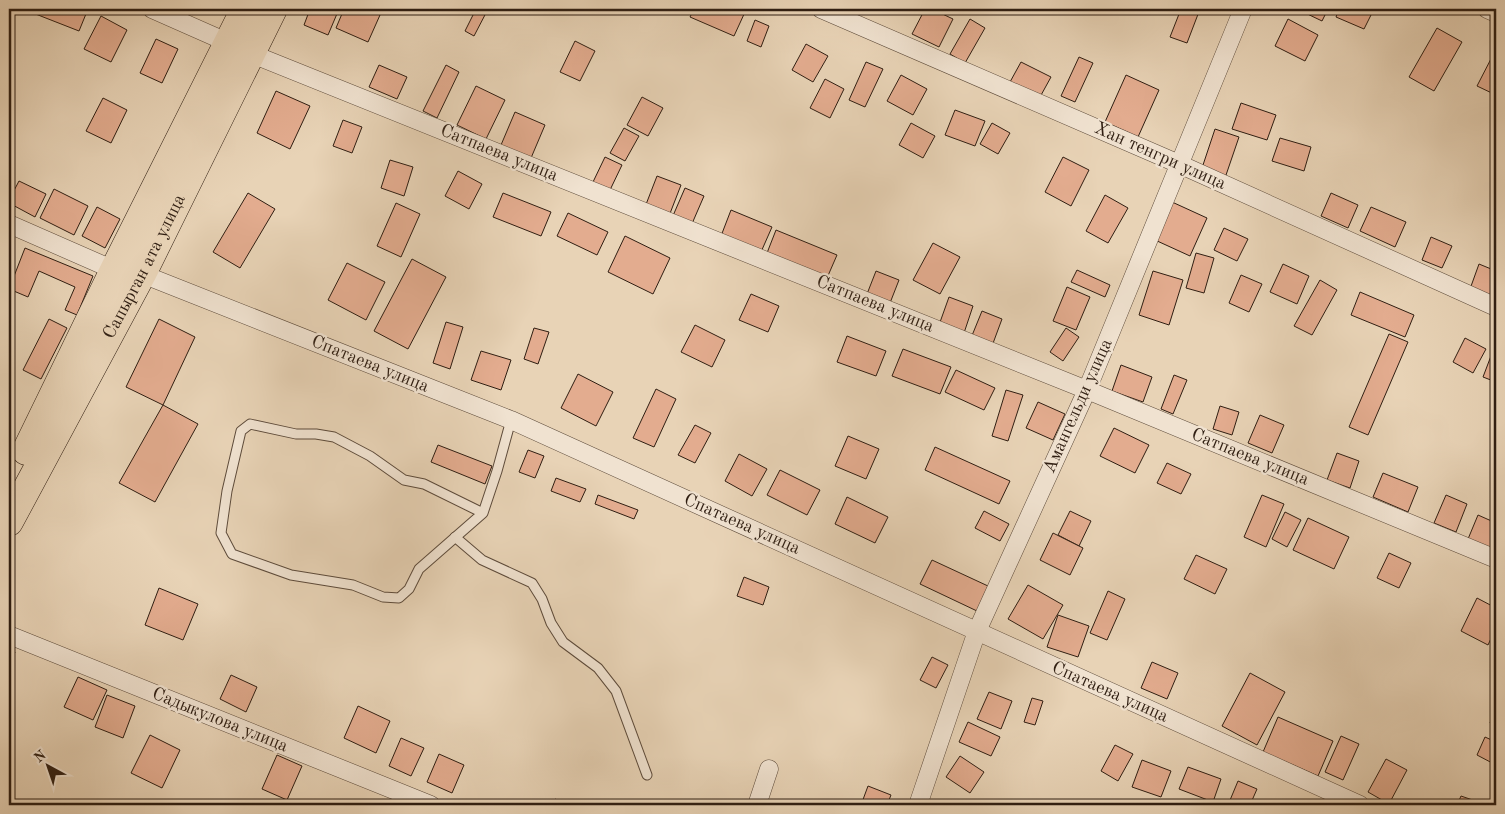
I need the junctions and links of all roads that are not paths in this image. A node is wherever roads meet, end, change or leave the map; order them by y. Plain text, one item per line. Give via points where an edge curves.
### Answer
1 (152, 9) edge
2 (245, 9) edge
3 (273, 9) edge
4 (821, 9) edge
5 (1243, 9) edge
6 (1487, 9) edge
7 (1496, 13) edge
8 (240, 48) junction
9 (1179, 164) junction
10 (9, 224) edge
11 (114, 270) junction
12 (142, 274) junction
13 (1496, 307) edge
14 (1087, 390) junction
15 (511, 420) junction
16 (9, 487) edge
17 (482, 513) junction
18 (9, 522) edge
19 (455, 537) junction
20 (1496, 559) edge
21 (977, 631) junction
22 (9, 636) edge
23 (769, 769) dead end
24 (647, 774) dead end
25 (431, 805) edge
26 (757, 805) edge
27 (918, 805) edge
28 (1360, 805) edge

1 - 8 street, Сатпаева улица
2 - 8 main road, Сапырган ата улица
3 - 8 main road, Сапырган ата улица
4 - 9 street, Хан тенгри улица
5 - 9 street, Амангельди улица
6 - 7 street
8 - 11 main road, Сапырган ата улица
8 - 12 main road, Сапырган ата улица
8 - 14 street, Сатпаева улица
9 - 13 street, Хан тенгри улица
9 - 14 street, Амангельди улица
10 - 11 street, Спатаева улица
11 - 12 street, Спатаева улица
11 - 16 main road, Сапырган ата улица
12 - 15 street, Спатаева улица
12 - 18 main road, Сапырган ата улица
14 - 20 street, Сатпаева улица
14 - 21 street, Амангельди улица
15 - 17 lane via 498,471
15 - 21 street, Спатаева улица
17 - 19 lane
17 - 19 lane via 424,484 404,480 370,456 334,437 296,434 250,424 241,431 221,533 232,554 291,575 353,585 383,597 399,598 409,589 419,569
19 - 24 lane via 482,560 532,583 563,642 598,668 616,691
21 - 27 street, Амангельди улица
21 - 28 street, Спатаева улица
22 - 25 street, Садыкулова улица
23 - 26 street

